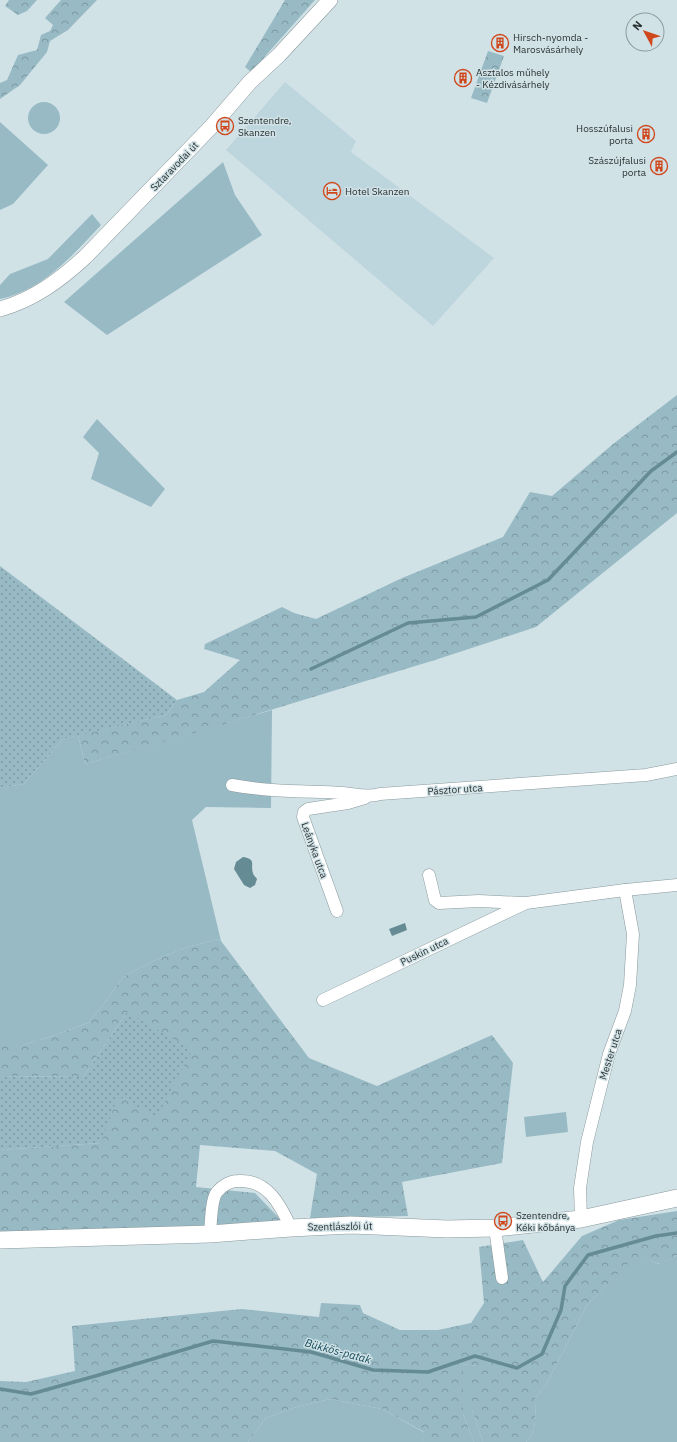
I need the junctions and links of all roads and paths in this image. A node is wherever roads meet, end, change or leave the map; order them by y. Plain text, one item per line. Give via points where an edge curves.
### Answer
1 (330, 0) edge
2 (0, 309) edge
3 (677, 769) edge
4 (232, 785) dead end
5 (374, 796) junction
6 (429, 875) dead end
7 (677, 885) edge
8 (625, 890) junction
9 (526, 903) junction
10 (337, 911) dead end
11 (323, 1000) dead end
12 (677, 1198) edge
13 (581, 1219) junction
14 (291, 1228) junction
15 (495, 1228) junction
16 (210, 1234) junction
17 (0, 1240) edge
18 (502, 1278) dead end

1 - 2 street, Sztaravodai út via 250,82 212,126 69,272 47,288 17,304
3 - 5 street, Pásztor utca via 646,775
4 - 5 street, Pásztor utca via 260,790
5 - 10 street, Leányka utca via 308,809 304,812 303,816
6 - 9 street, Puskin utca via 439,903
7 - 8 street, Puskin utca
8 - 9 street, Puskin utca
8 - 13 street, Mester utca via 633,934 630,985 625,1011 609,1054 587,1142 580,1188
9 - 11 street, Puskin utca
12 - 13 main road, Szentlászlói út
13 - 15 main road, Szentlászlói út
14 - 15 main road, Szentlászlói út via 351,1225
14 - 16 main road, Szentlászlói út
14 - 16 street via 281,1206 265,1189 249,1180 231,1181 216,1192
15 - 18 street
16 - 17 main road, Szentlászlói út

